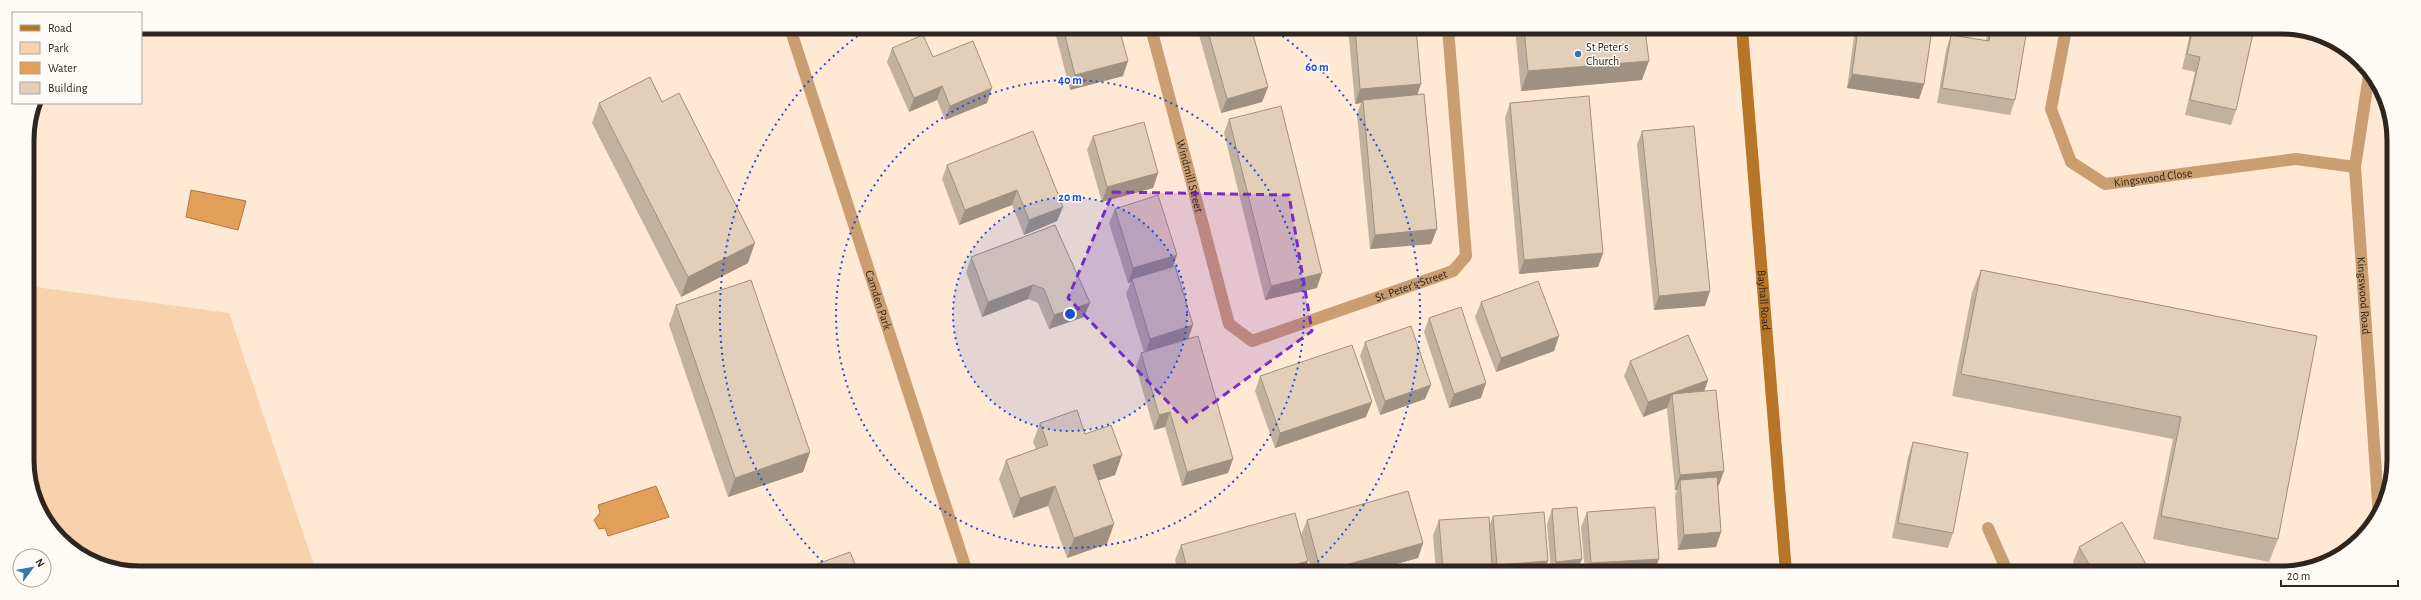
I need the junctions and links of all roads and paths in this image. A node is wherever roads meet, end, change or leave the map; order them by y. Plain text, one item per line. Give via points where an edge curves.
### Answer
1 (792, 34) edge
2 (1153, 34) edge
3 (1448, 34) edge
4 (1742, 34) edge
5 (2065, 34) edge
6 (2368, 80) edge
7 (2355, 167) junction
8 (1229, 324) joint
9 (2378, 502) edge
10 (1988, 528) dead end
11 (965, 566) edge
12 (1786, 566) edge
13 (2005, 566) edge

1 - 11 street, Camden Park
2 - 8 street, Windmill Street
3 - 8 street, St. Peter's Street via 1466,256 1453,271 1252,341
4 - 12 street, Bayhall Road
5 - 7 street, Kingswood Close via 2051,109 2071,162 2105,184 2296,159
6 - 7 street, Kingswood Road
7 - 9 street, Kingswood Road
10 - 13 street

